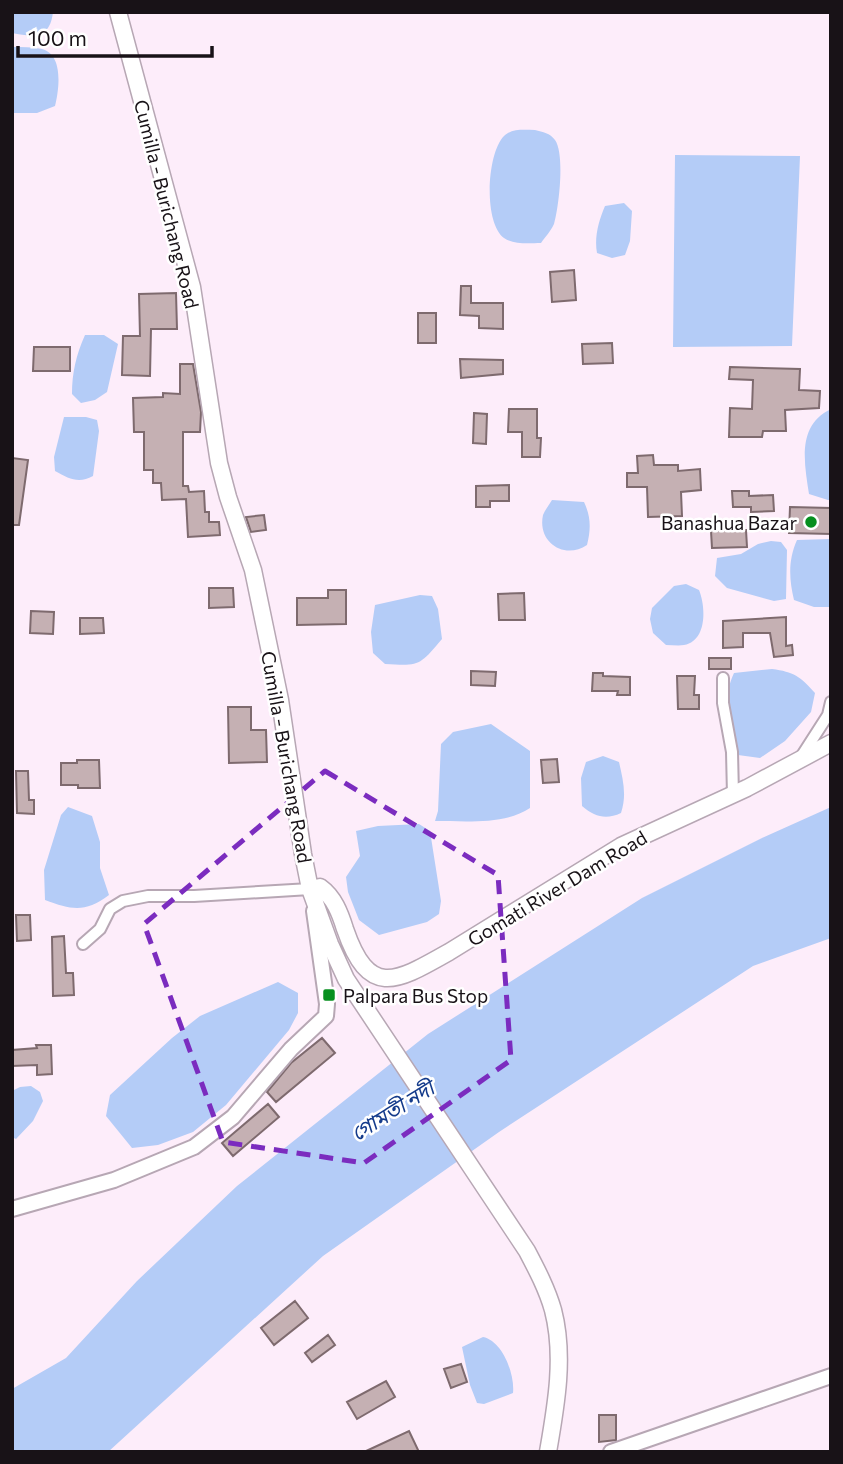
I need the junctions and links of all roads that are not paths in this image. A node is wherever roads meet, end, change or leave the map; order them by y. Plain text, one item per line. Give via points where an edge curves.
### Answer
1 (118, 12) edge
2 (723, 678) dead end
3 (831, 702) edge
4 (831, 743) edge
5 (799, 759) junction
6 (733, 795) junction
7 (310, 889) junction
8 (83, 944) dead end
9 (12, 1209) edge
10 (831, 1376) edge
11 (548, 1452) edge
12 (611, 1452) edge

1 - 7 main road, Cumilla - Burichang Road via 192,287 219,463 253,570 280,700
2 - 6 street
3 - 5 street via 828,715
4 - 5 main road, Gomati River Dam Road
5 - 6 main road, Gomati River Dam Road
6 - 7 main road, Gomati River Dam Road via 621,846 449,952 395,977 384,979 368,972 355,955 327,892 320,887
7 - 8 street via 148,895 123,901 110,909 100,929
7 - 9 street via 326,1016 233,1117 194,1147 114,1180
7 - 11 main road, Cumilla - Burichang Road via 339,965 544,1283 558,1340 557,1400
10 - 12 street

